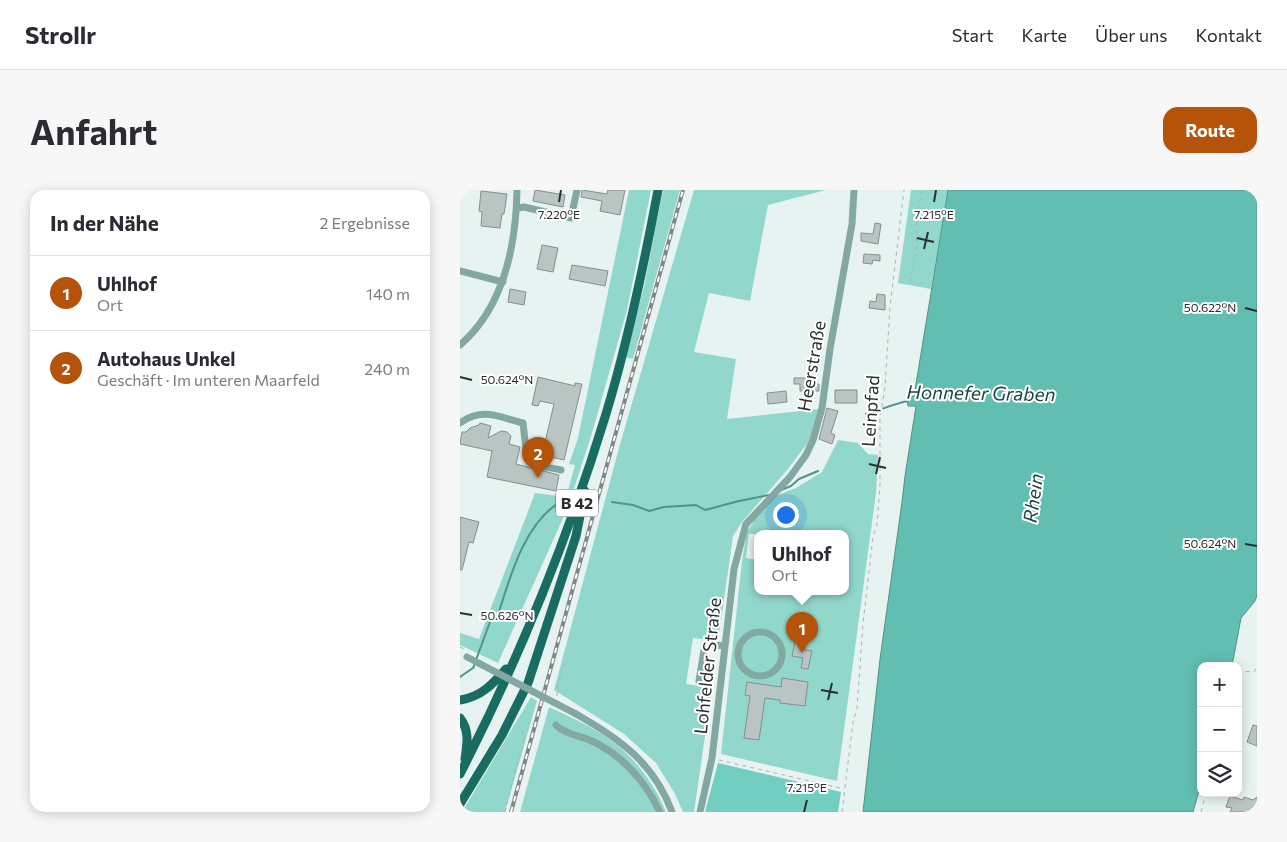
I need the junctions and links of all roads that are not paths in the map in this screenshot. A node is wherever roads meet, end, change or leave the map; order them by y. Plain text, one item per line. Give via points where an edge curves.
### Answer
1 (516, 190) edge
2 (577, 190) edge
3 (658, 190) edge
4 (854, 190) edge
5 (517, 208) junction
6 (460, 270) edge
7 (503, 282) junction
8 (460, 345) edge
9 (460, 423) edge
10 (593, 454) junction
11 (561, 470) dead end
12 (746, 524) joint
13 (725, 647) junction
14 (738, 650) junction
15 (464, 653) edge
16 (515, 660) junction
17 (699, 681) dead end
18 (526, 688) junction
19 (460, 700) edge
20 (460, 718) edge
21 (556, 725) dead end
22 (462, 770) edge
23 (460, 804) edge
24 (660, 812) edge
25 (672, 812) edge
26 (700, 812) edge

1 - 5 street
2 - 5 street via 570,218
3 - 10 main road, B 42 via 640,283
4 - 12 street, Heerstraße via 852,224 822,408 813,440 790,477
5 - 7 street
6 - 7 street
7 - 8 street via 491,309
9 - 11 street via 478,414 523,423 527,458 537,465
10 - 16 main road, B 42 via 560,550
10 - 18 main road via 576,536
12 - 13 street, Lohfelder Straße via 734,570
13 - 14 street
13 - 17 street via 705,644
13 - 26 street, Lohfelder Straße via 712,758
14 - 14 street via 740,664 751,674 766,675 781,660 780,645 764,632 744,638
15 - 18 street, bridge
16 - 19 main road via 485,691
16 - 22 main road, B 42
18 - 23 main road via 502,736
18 - 25 street, bridge via 619,740 654,776
20 - 22 main road via 467,738
21 - 24 street via 561,730 596,743 622,761 643,783

